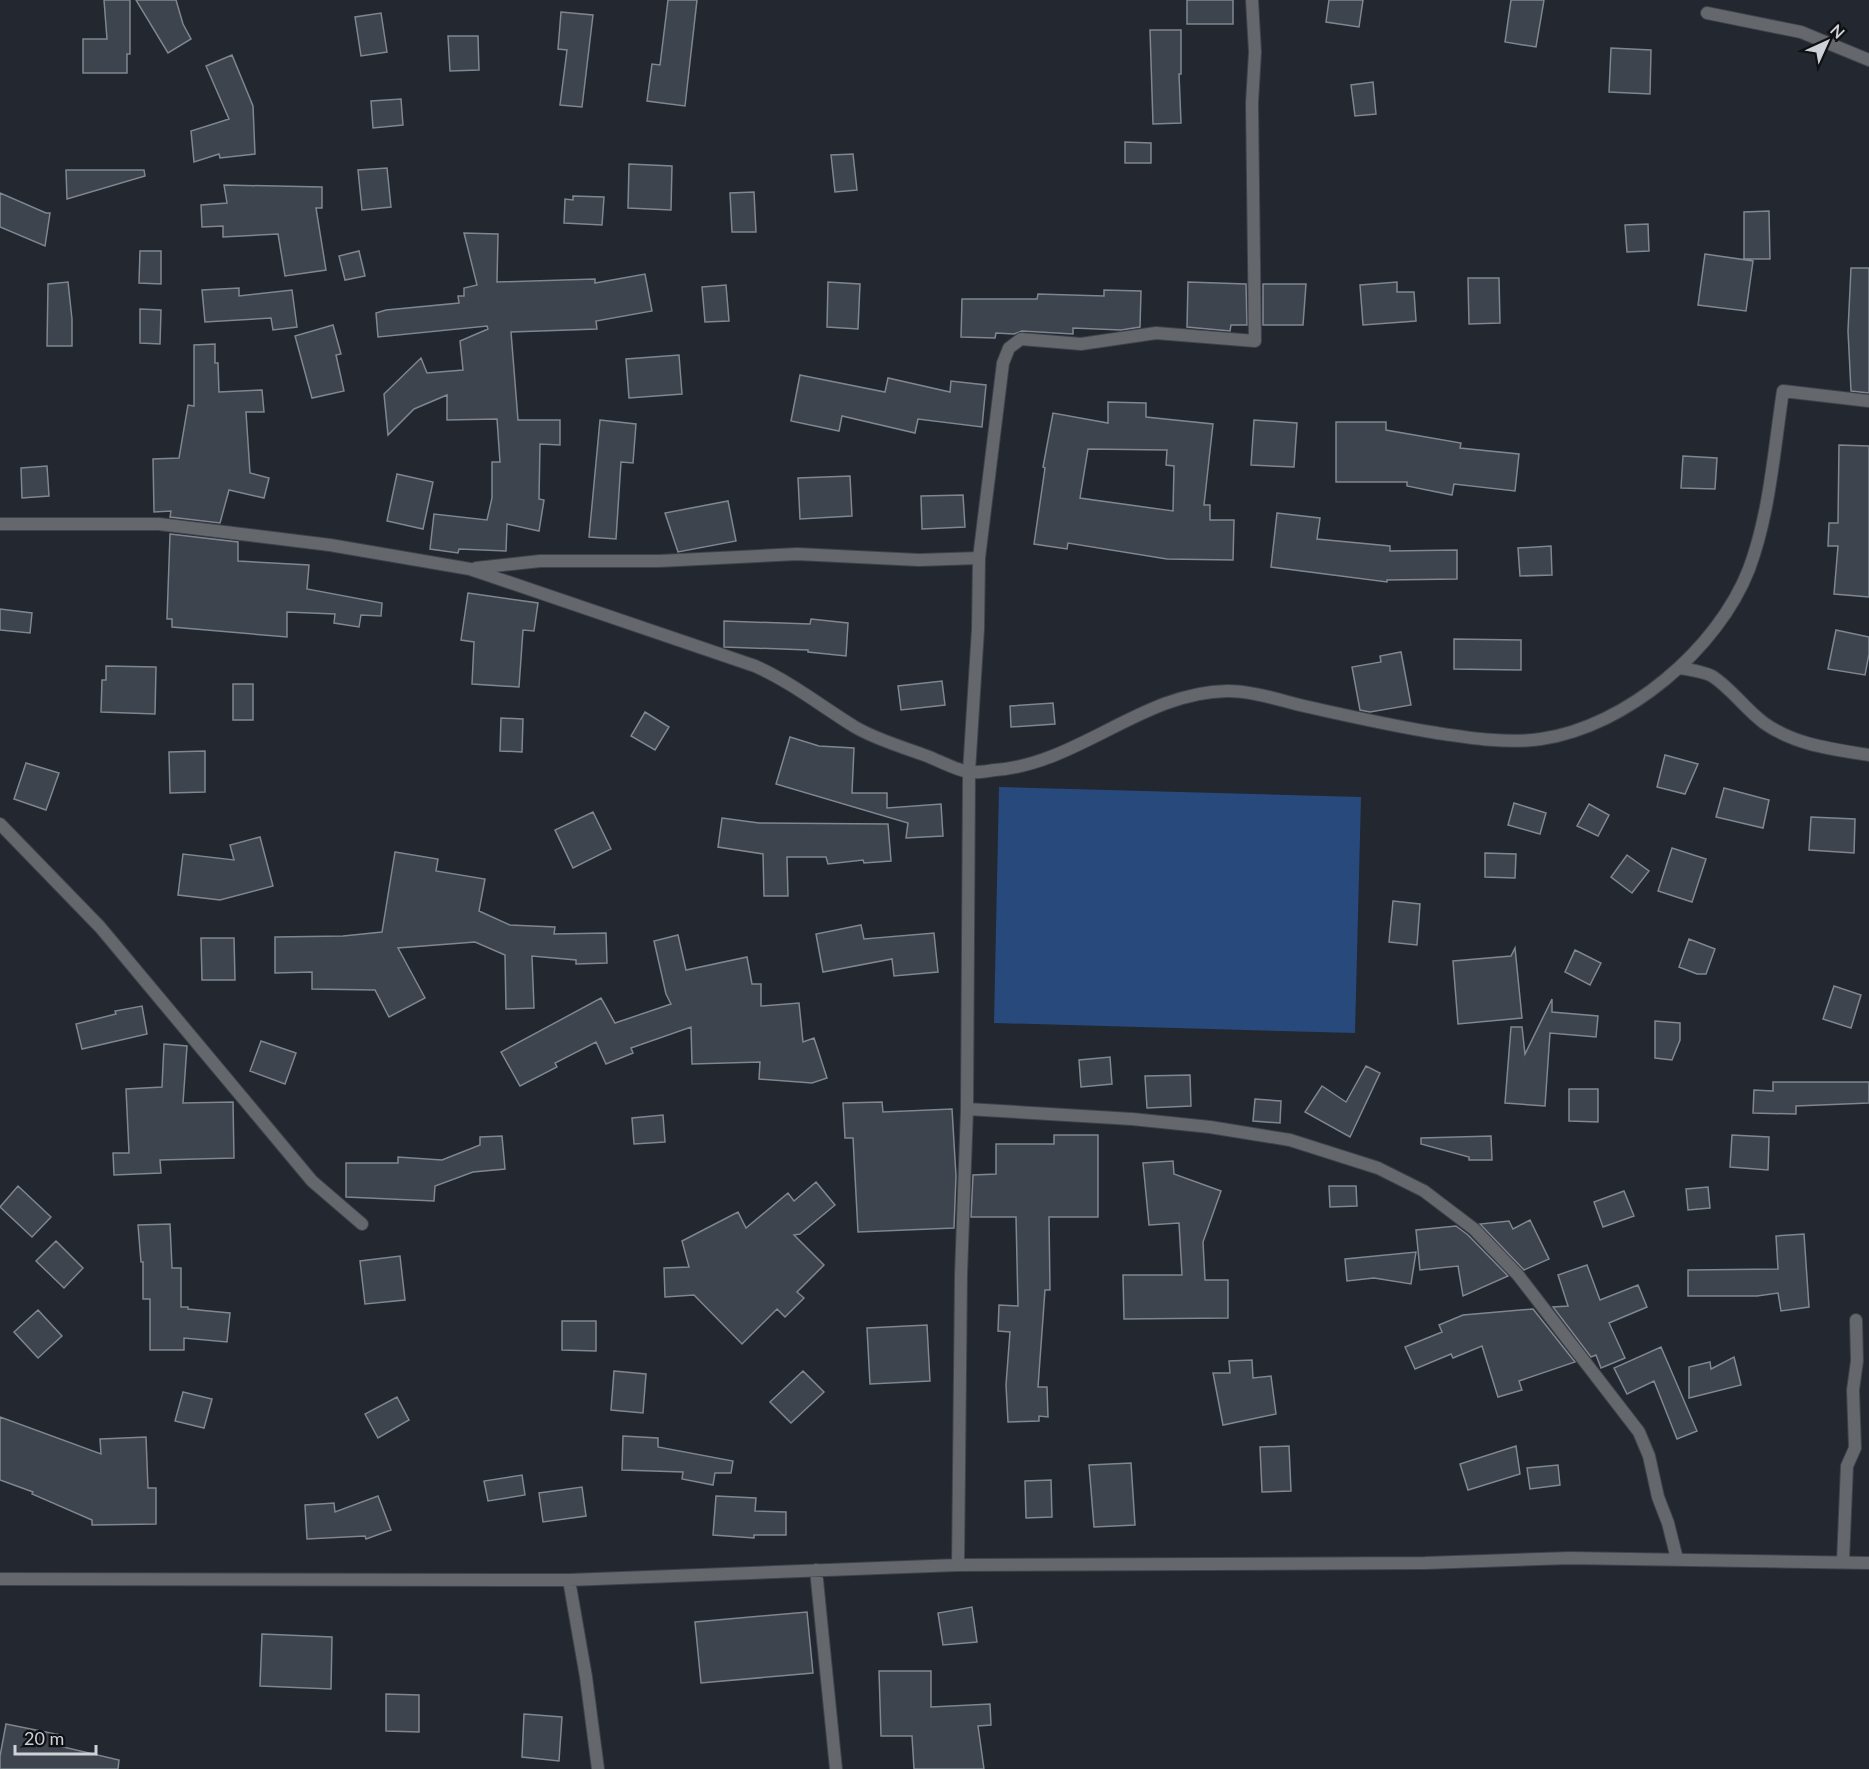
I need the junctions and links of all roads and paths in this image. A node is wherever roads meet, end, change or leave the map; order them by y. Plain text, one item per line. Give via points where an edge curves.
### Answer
1 (1252, 0) edge
2 (1707, 13) dead end
3 (1869, 60) edge
4 (1869, 401) edge
5 (0, 524) edge
6 (979, 558) junction
7 (470, 569) junction
8 (1680, 668) junction
9 (1869, 755) edge
10 (969, 772) junction
11 (0, 824) edge
12 (968, 1109) junction
13 (362, 1224) dead end
14 (1856, 1320) dead end
15 (1677, 1559) junction
16 (1843, 1561) junction
17 (1869, 1563) edge
18 (958, 1565) junction
19 (816, 1570) junction
20 (0, 1579) edge
21 (569, 1580) junction
22 (597, 1769) edge
23 (836, 1769) edge

1 - 6 street via 1254,341 1156,333 1081,344 1021,339 1009,348 1003,363
2 - 3 street via 1801,32
4 - 8 street via 1783,391 1764,515 1749,569 1726,615
5 - 7 street via 159,524 330,545
6 - 7 street via 919,560 797,554 658,561 540,561
6 - 10 street
7 - 10 street via 755,666 783,679 856,728
8 - 9 street via 1712,677 1764,723 1792,739
8 - 10 street via 1605,719 1543,739 1518,741 1440,733 1227,692 1200,694 1161,706 1044,761 1013,769
10 - 12 street
11 - 13 street via 100,927 312,1181
12 - 15 street via 1154,1121 1290,1140 1378,1168 1424,1191 1474,1229 1518,1275 1639,1432
12 - 18 street via 961,1275
14 - 16 street via 1855,1448 1847,1466
15 - 16 street
15 - 18 street
16 - 17 street
18 - 19 street
19 - 21 street
19 - 23 street
20 - 21 street
21 - 22 street

